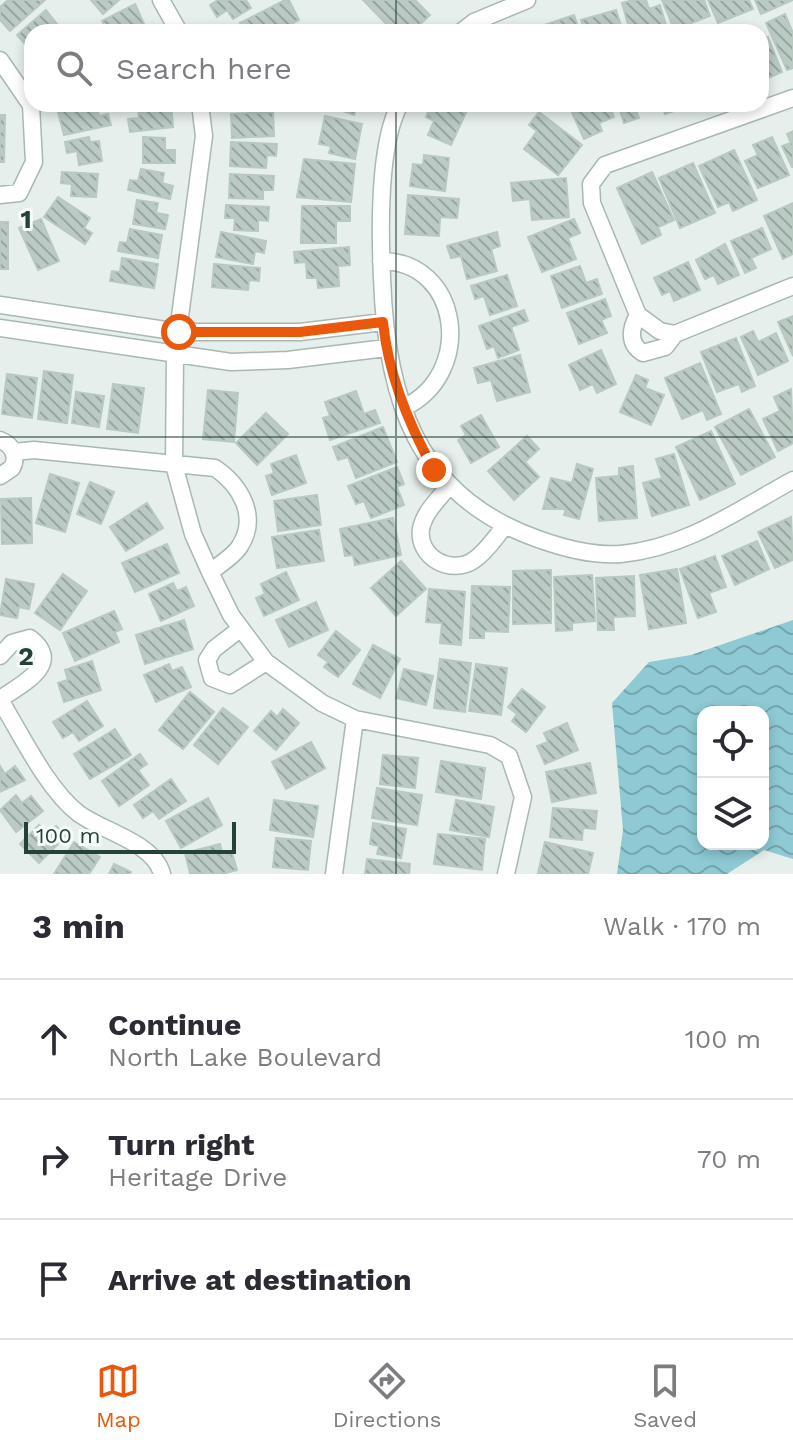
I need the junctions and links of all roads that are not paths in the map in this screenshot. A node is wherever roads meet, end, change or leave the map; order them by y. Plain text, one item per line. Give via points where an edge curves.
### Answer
1 (161, 0) edge
2 (527, 0) edge
3 (174, 24) edge
4 (471, 24) edge
5 (0, 60) edge
6 (24, 95) edge
7 (793, 98) edge
8 (769, 107) edge
9 (31, 112) edge
10 (200, 112) edge
11 (398, 112) edge
12 (754, 112) edge
13 (0, 195) edge
14 (381, 261) junction
15 (793, 286) edge
16 (0, 305) edge
17 (638, 315) junction
18 (383, 322) junction
19 (0, 328) edge
20 (179, 332) junction
21 (675, 334) junction
22 (386, 348) junction
23 (175, 354) junction
24 (405, 407) junction
25 (0, 440) edge
26 (14, 452) junction
27 (174, 465) junction
28 (0, 476) edge
29 (793, 480) edge
30 (449, 486) junction
31 (504, 527) junction
32 (210, 572) junction
33 (240, 629) junction
34 (0, 656) edge
35 (266, 662) junction
36 (0, 700) edge
37 (355, 719) junction
38 (162, 874) edge
39 (334, 874) edge
40 (506, 874) edge

1 - 3 street
2 - 4 street
5 - 6 street
7 - 8 street
9 - 13 street via 34,162 19,193
10 - 20 street via 202,150
11 - 14 street via 379,225
12 - 17 street via 605,165 591,184 592,203
14 - 18 street
14 - 24 street via 421,272 450,322 441,378 430,392
15 - 21 street
16 - 20 street
17 - 21 street via 660,331
17 - 21 street via 632,339 643,353 665,347
18 - 20 street via 269,333
18 - 22 street
19 - 23 street
20 - 23 street
22 - 23 street via 245,362
22 - 24 street
23 - 27 street
24 - 30 street via 427,459
25 - 26 street
26 - 27 street
26 - 28 street via 12,468
27 - 32 street
27 - 32 street via 215,468 234,481 246,502 240,547
29 - 31 street via 726,521 620,554 566,548
30 - 31 street
30 - 31 street via 429,511 421,532 433,559 452,567 463,565
32 - 33 street
33 - 35 street
33 - 35 street via 207,660 212,678 230,685
34 - 36 street via 12,643 30,638 43,650 45,661 41,670
35 - 37 street via 322,703
36 - 38 street via 70,806 139,848
37 - 39 street
37 - 40 street via 490,745 509,756 523,797

